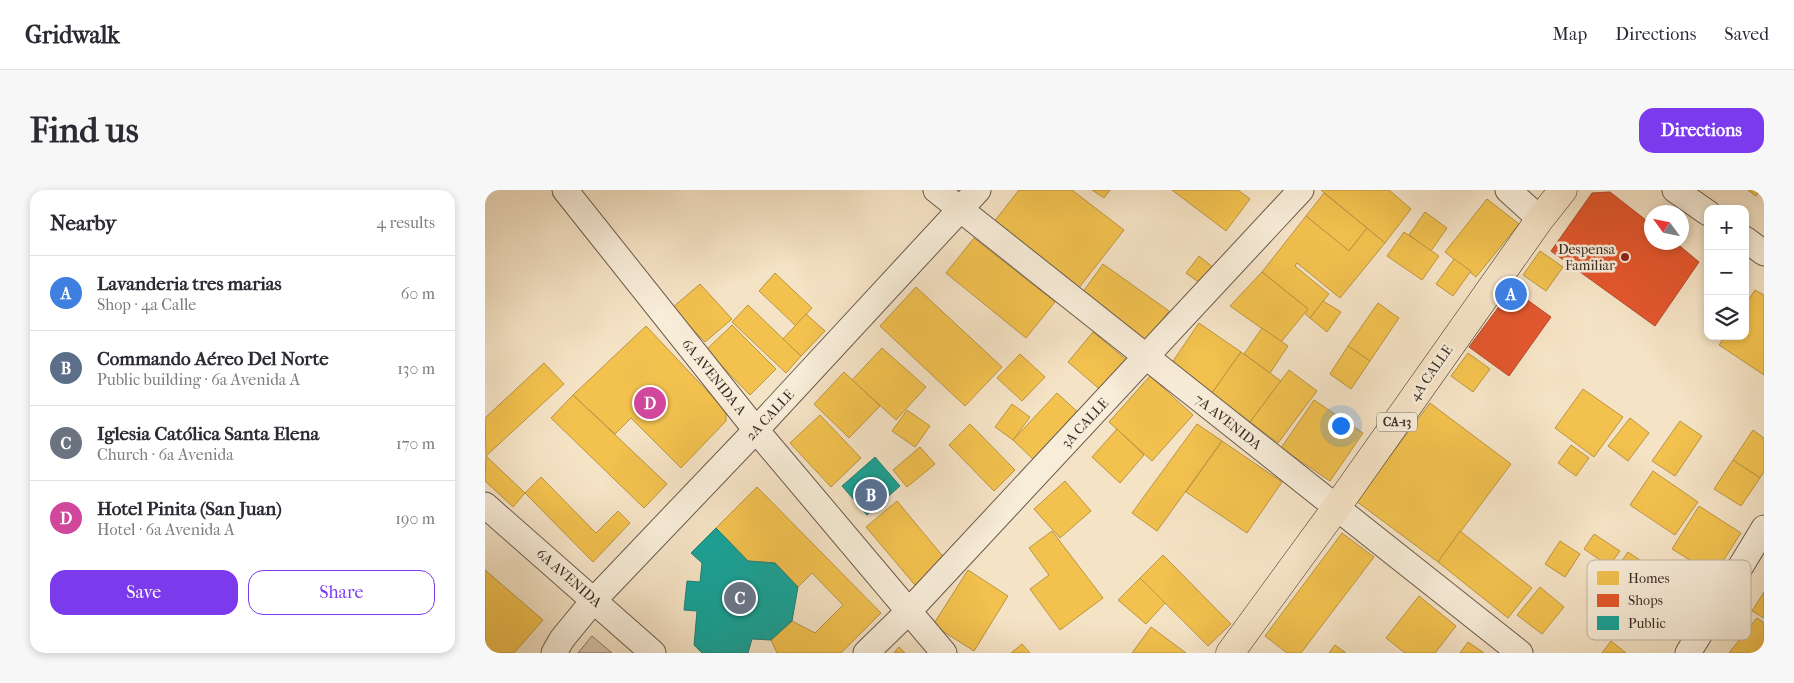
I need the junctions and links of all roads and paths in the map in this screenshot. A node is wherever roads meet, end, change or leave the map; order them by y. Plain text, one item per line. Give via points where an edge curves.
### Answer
1 (565, 190) edge
2 (936, 190) edge
3 (978, 190) edge
4 (1301, 190) edge
5 (1508, 190) edge
6 (1563, 190) edge
7 (1675, 190) edge
8 (959, 210) junction
9 (1704, 210) edge
10 (1540, 219) junction
11 (1749, 243) edge
12 (1764, 253) edge
13 (1146, 358) junction
14 (756, 430) junction
15 (485, 505) edge
16 (1336, 508) junction
17 (1764, 529) edge
18 (1745, 560) edge
19 (593, 600) junction
20 (909, 611) junction
21 (1696, 640) edge
22 (558, 646) edge
23 (538, 653) edge
24 (653, 653) edge
25 (866, 653) edge
26 (944, 653) edge
27 (1229, 653) edge
28 (1520, 653) edge
29 (1688, 653) edge

1 - 14 street, 6A AVENIDA A
2 - 8 street, 7A AVENIDA
3 - 8 street, 2A CALLE
4 - 13 street, 3A CALLE
5 - 10 street
6 - 10 main road, 4A CALLE / CA-13
7 - 9 street
8 - 13 street, 7A AVENIDA
8 - 14 street, 2A CALLE
10 - 16 main road, 4A CALLE / CA-13
11 - 12 street
13 - 16 street, 7A AVENIDA
13 - 20 street, 3A CALLE
14 - 19 street, 2A CALLE
14 - 20 street, 6A AVENIDA A
15 - 19 street, 6A AVENIDA
16 - 27 main road, 4A CALLE / CA-13
16 - 28 street, 7A AVENIDA
17 - 18 street
19 - 22 street, 2A CALLE
19 - 24 street, 6A AVENIDA
20 - 25 street, 3A CALLE
20 - 26 street, 6A AVENIDA A
21 - 29 street
22 - 23 street, 2A CALLE

